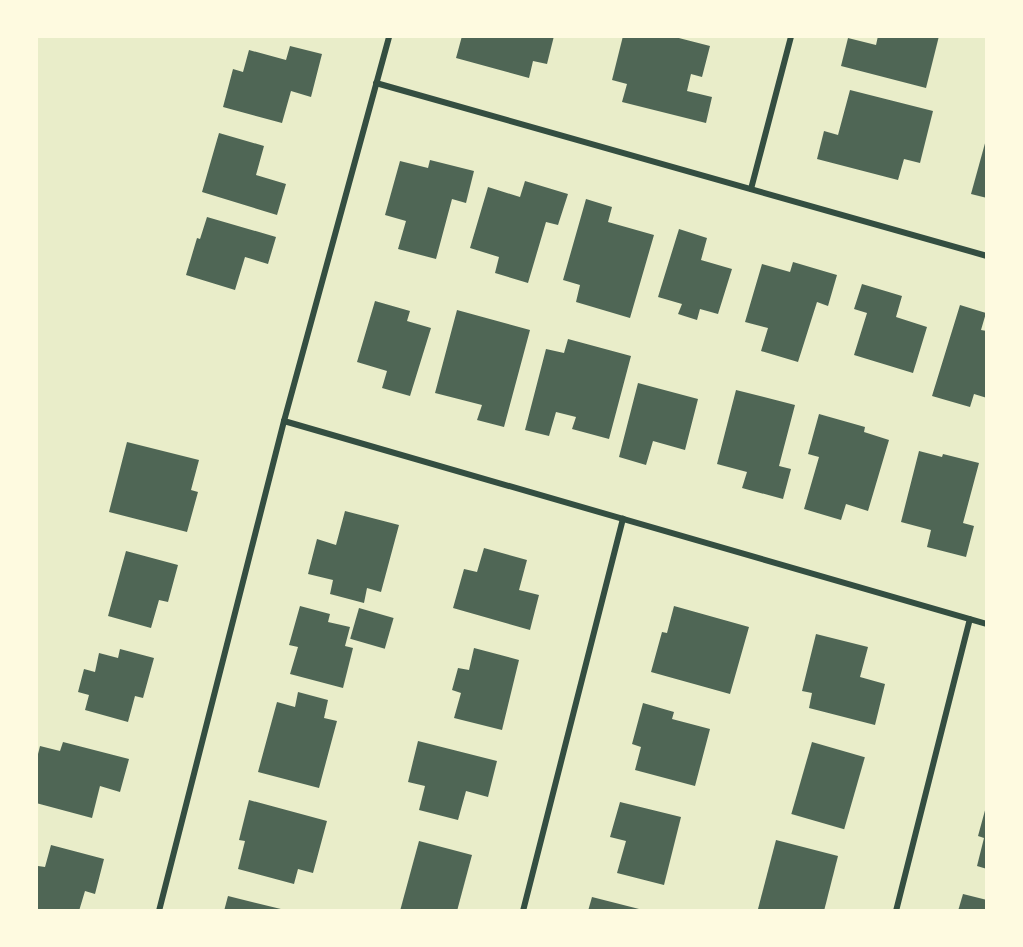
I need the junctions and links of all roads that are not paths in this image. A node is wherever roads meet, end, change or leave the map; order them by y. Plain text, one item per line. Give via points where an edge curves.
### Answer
1 (389, 36) edge
2 (790, 36) edge
3 (376, 83) junction
4 (751, 189) junction
5 (987, 256) edge
6 (285, 421) junction
7 (623, 519) junction
8 (970, 619) junction
9 (987, 624) edge
10 (159, 911) edge
11 (524, 911) edge
12 (896, 911) edge

1 - 3 street
2 - 4 street
3 - 4 street
3 - 6 street
4 - 5 street
6 - 7 street
6 - 10 street
7 - 8 street
7 - 11 street
8 - 9 street
8 - 12 street

